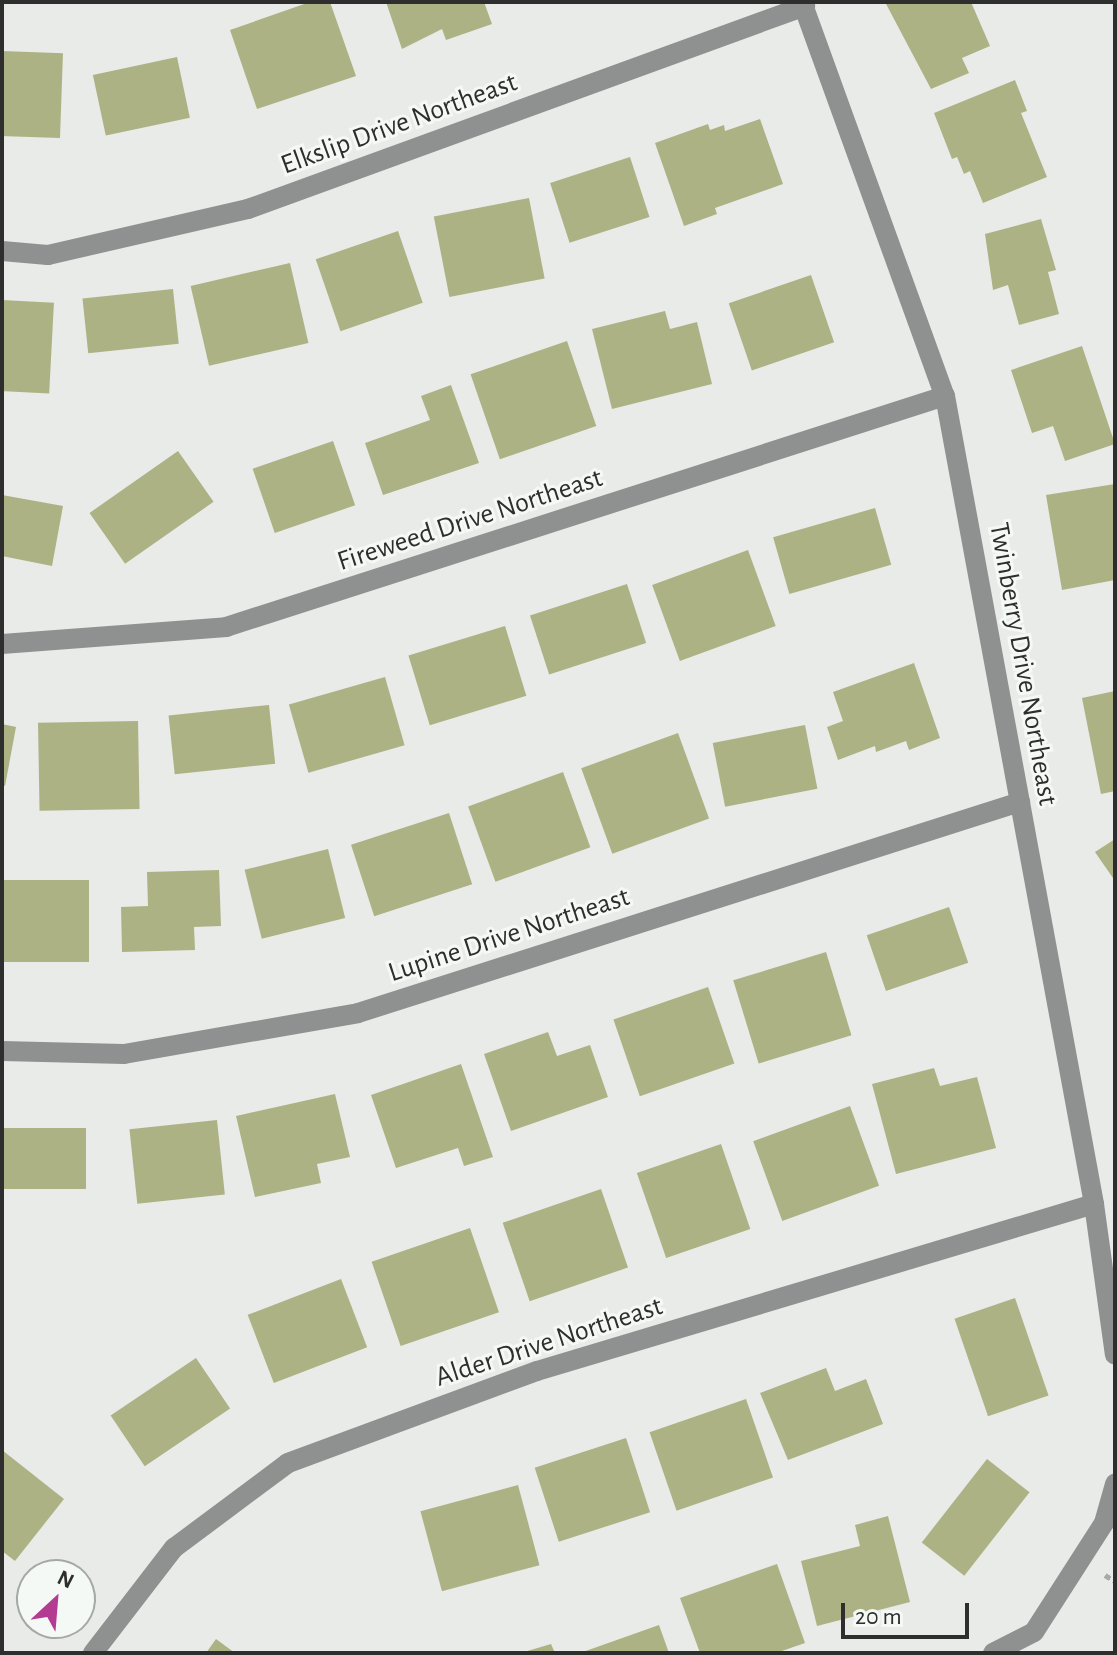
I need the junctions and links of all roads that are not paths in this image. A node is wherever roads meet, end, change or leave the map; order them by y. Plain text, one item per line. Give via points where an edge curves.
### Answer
1 (804, 4) edge
2 (2, 251) edge
3 (945, 396) junction
4 (2, 644) edge
5 (1020, 802) junction
6 (2, 1051) edge
7 (1094, 1204) junction
8 (1115, 1355) edge
9 (1115, 1484) edge
10 (93, 1653) edge
11 (993, 1653) edge

1 - 2 street, Elkslip Drive Northeast via 248,209 48,255
1 - 3 street, Twinberry Drive Northeast
3 - 4 street, Fireweed Drive Northeast via 226,627
3 - 5 street, Twinberry Drive Northeast
5 - 6 street, Lupine Drive Northeast via 358,1013 124,1054
5 - 7 street, Twinberry Drive Northeast
7 - 8 street, Twinberry Drive Northeast
7 - 10 street, Alder Drive Northeast via 537,1371 288,1463 174,1548
9 - 11 street via 1104,1523 1034,1632

